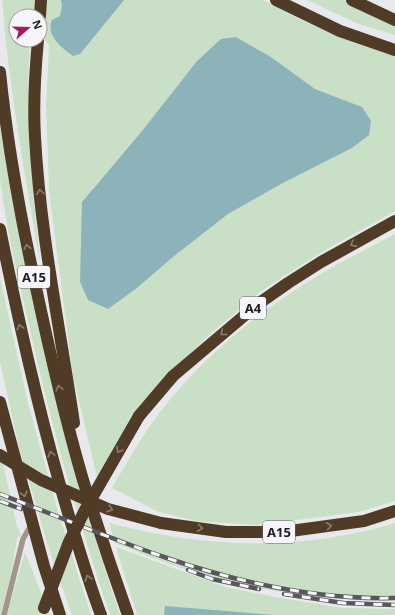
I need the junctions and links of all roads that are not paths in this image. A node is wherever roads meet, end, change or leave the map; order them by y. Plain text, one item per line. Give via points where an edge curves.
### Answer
1 (276, 0) edge
2 (352, 0) edge
3 (395, 20) edge
4 (37, 48) edge
5 (395, 50) edge
6 (0, 72) edge
7 (395, 221) edge
8 (0, 229) edge
9 (0, 402) edge
10 (0, 455) edge
11 (83, 480) junction
12 (395, 510) edge
13 (32, 523) junction
14 (43, 612) edge
15 (4, 615) edge
16 (60, 615) edge
17 (101, 615) edge
18 (128, 615) edge

1 - 5 highway via 340,31
2 - 3 highway
11 -> 4 highway, A15 via 38,181 35,136
11 -> 6 highway, A15 via 27,246 13,171
7 -> 14 highway, A4, bridge via 288,283 258,304 173,376 139,416 85,510 69,542
17 -> 8 highway, A15 via 57,479 16,312
9 -> 13 highway
10 -> 12 highway, A15, bridge via 42,480 108,509 161,523 226,532 283,532 364,521
11 - 18 highway, A15
13 - 15 lane via 23,539
13 - 16 highway

